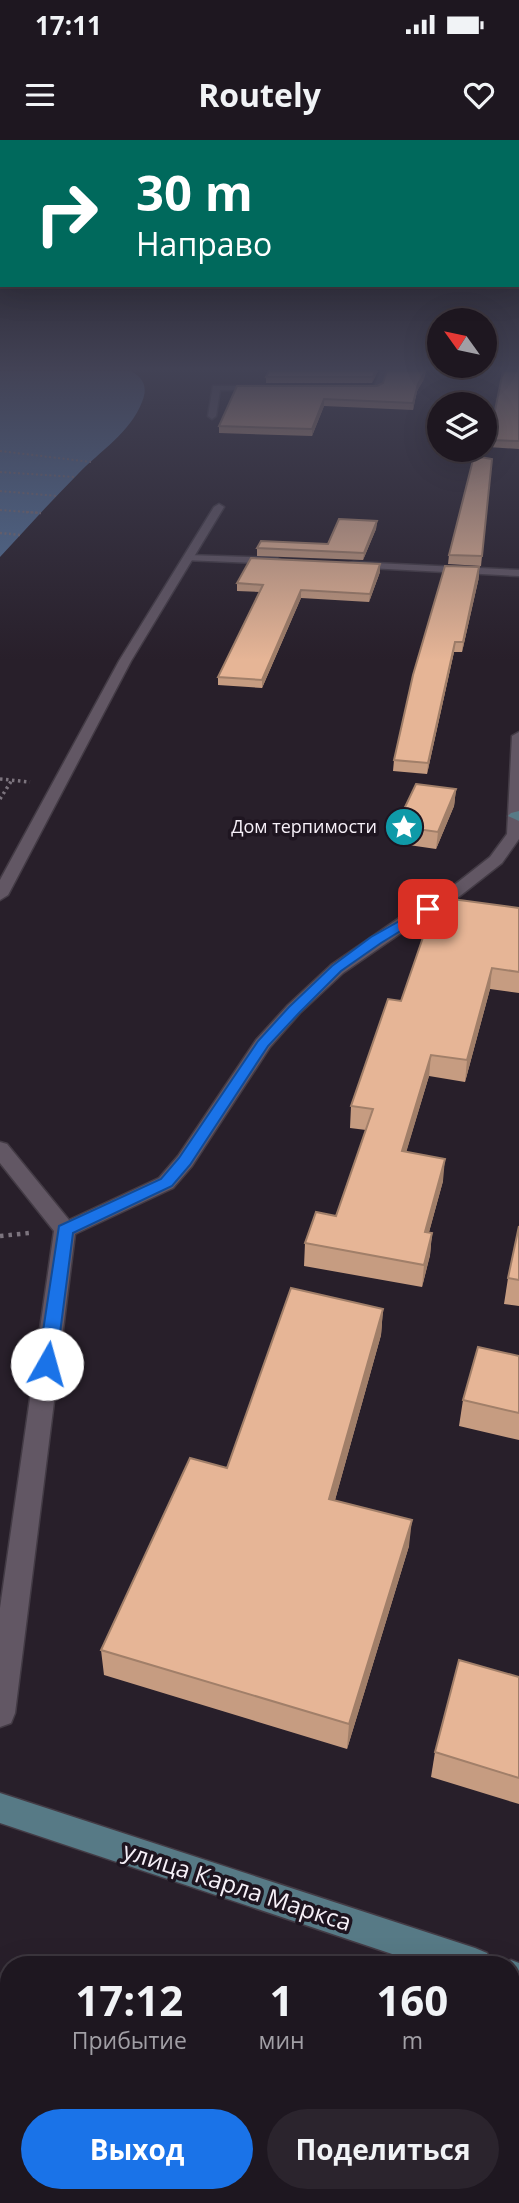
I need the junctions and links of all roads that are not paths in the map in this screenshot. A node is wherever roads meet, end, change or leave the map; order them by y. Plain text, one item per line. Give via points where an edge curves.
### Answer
1 (219, 507) dead end
2 (188, 558) junction
3 (294, 562) edge
4 (345, 565) edge
5 (519, 573) edge
6 (519, 736) edge
7 (518, 816) edge
8 (0, 895) edge
9 (445, 900) junction
10 (470, 903) edge
11 (0, 1149) edge
12 (65, 1230) junction
13 (0, 1713) edge
14 (0, 1808) edge
15 (448, 1956) edge

1 - 2 street
2 - 3 street
2 - 8 street via 125,661
4 - 5 street
6 - 7 street
7 - 9 street via 515,834 496,860
9 - 10 main road
9 - 12 street via 366,947 294,1010 263,1044 166,1182
11 - 12 street
12 - 13 street
14 - 15 main road, улица Карла Маркса

